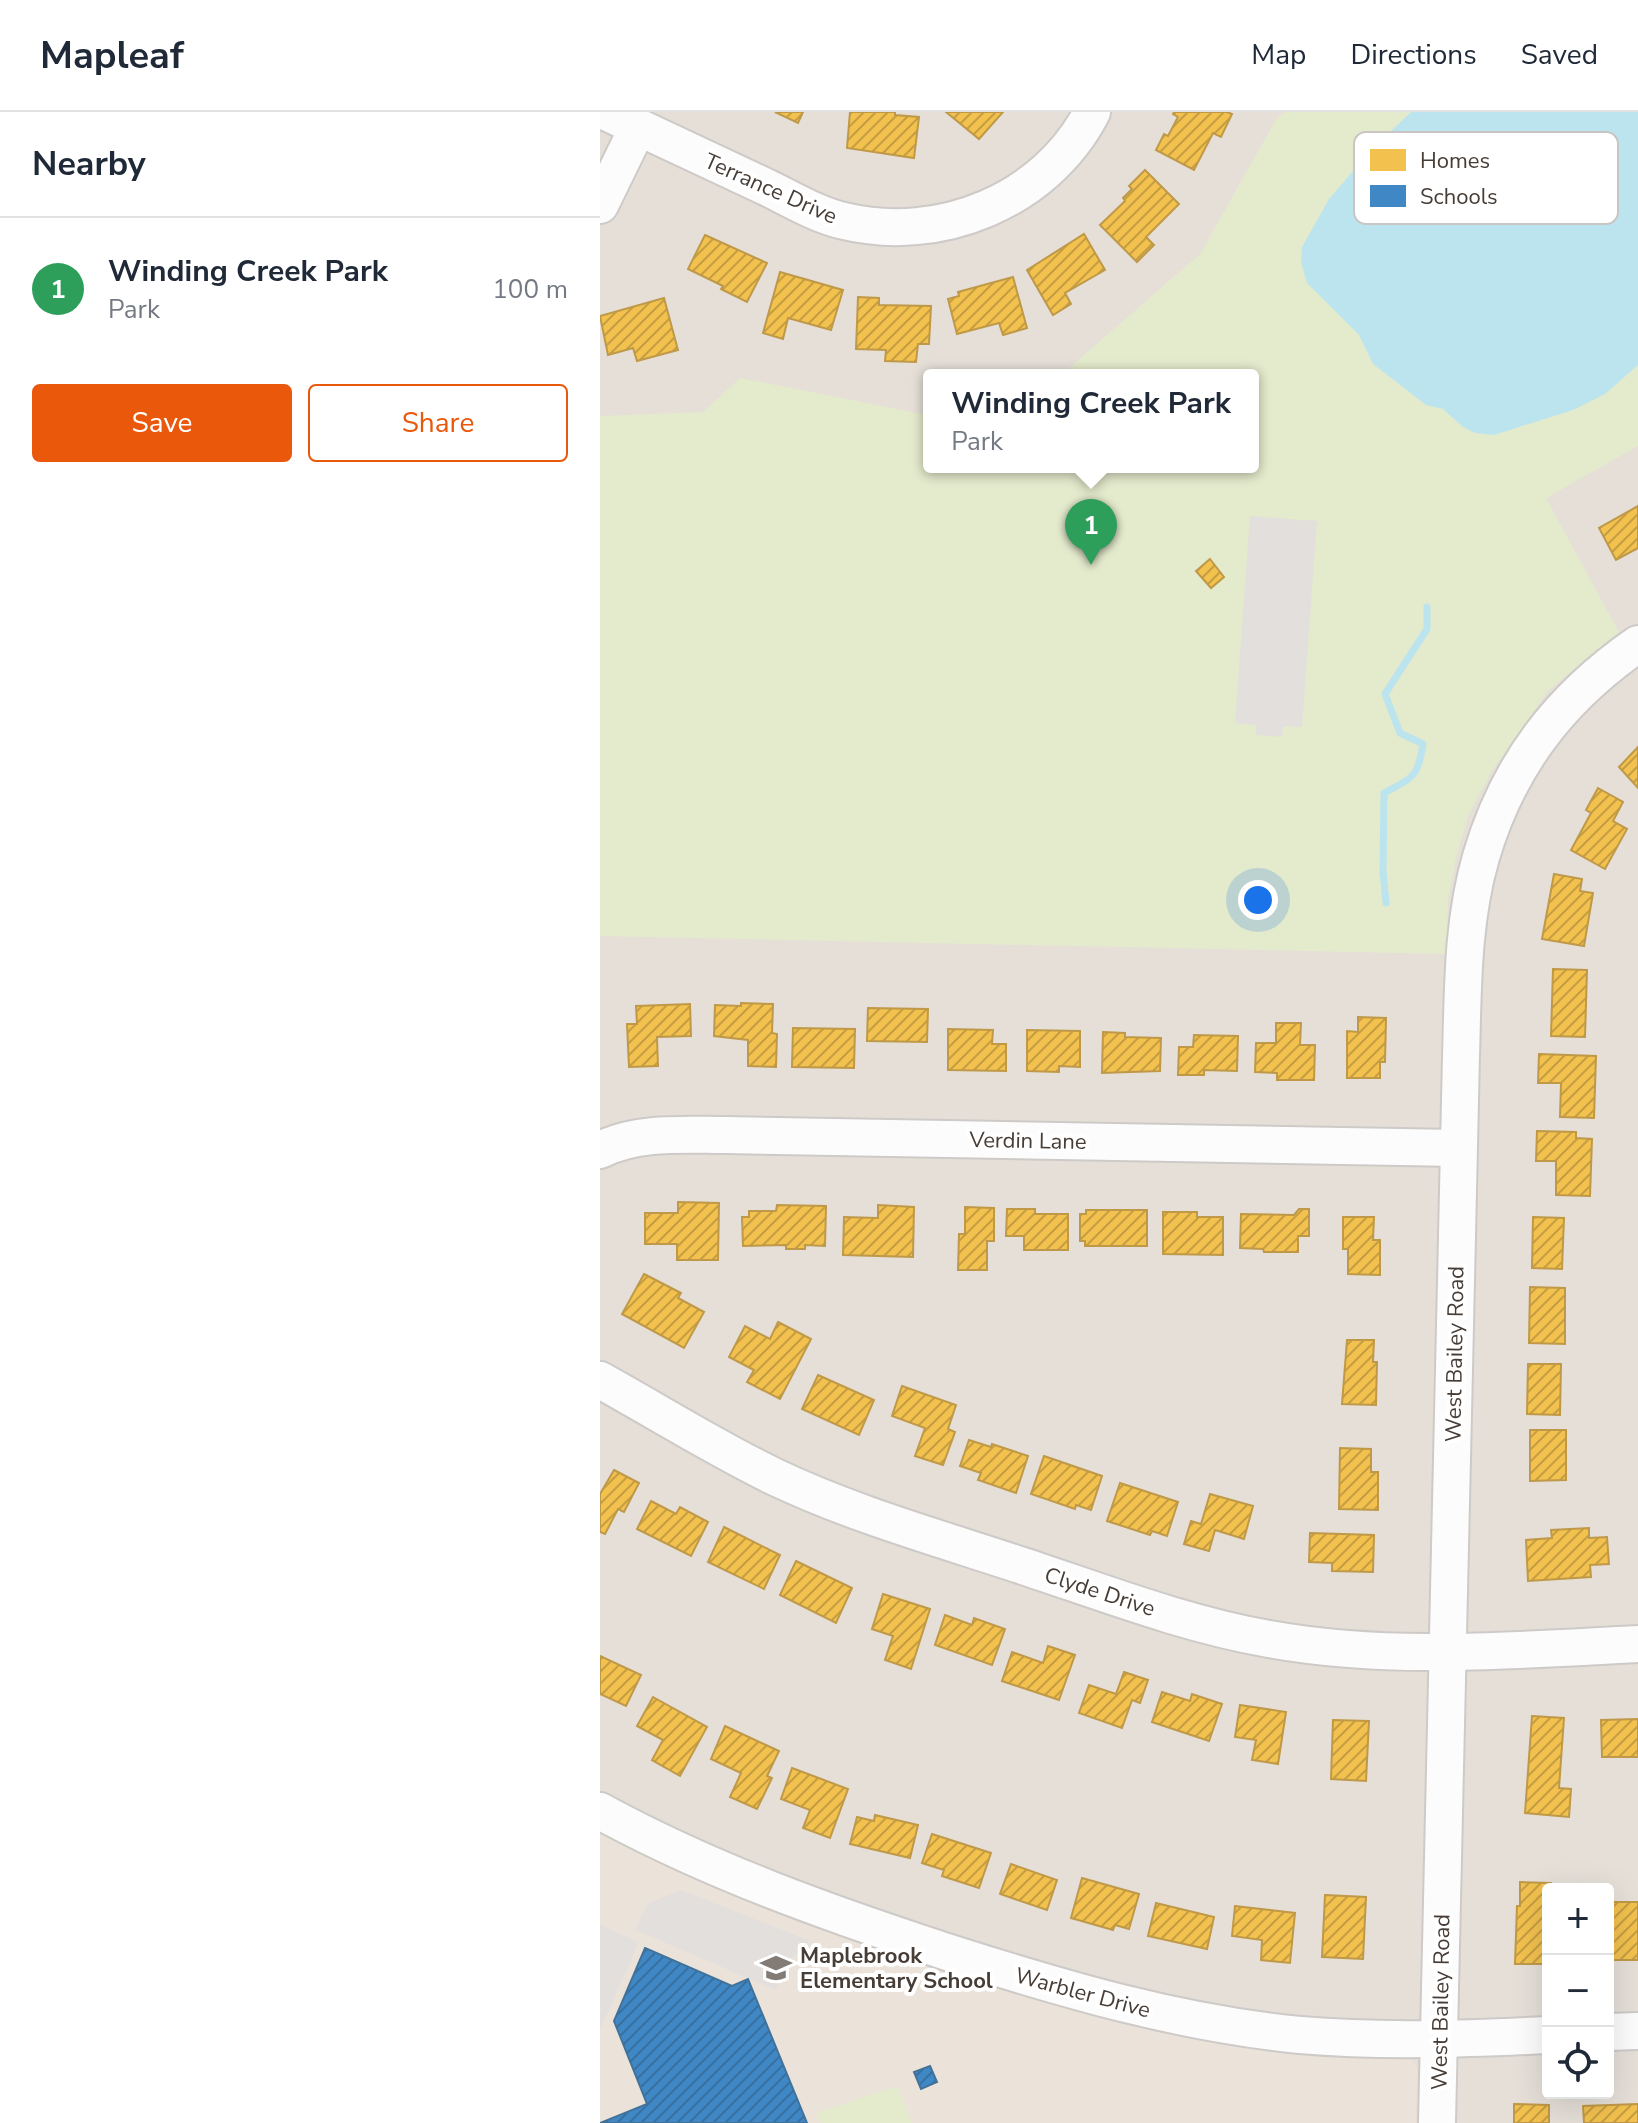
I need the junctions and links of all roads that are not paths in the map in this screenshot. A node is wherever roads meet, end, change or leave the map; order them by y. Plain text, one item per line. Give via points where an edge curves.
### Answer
1 (1092, 112) edge
2 (622, 119) edge
3 (600, 205) edge
4 (1638, 644) edge
5 (1458, 1148) junction
6 (600, 1150) edge
7 (600, 1380) edge
8 (1638, 1644) edge
9 (1448, 1652) junction
10 (600, 1811) edge
11 (1638, 2031) edge
12 (1614, 2032) edge
13 (1542, 2035) edge
14 (1439, 2038) junction
15 (1437, 2123) edge

1 - 2 street, Terrance Drive via 1057,162 1019,193 962,219 902,229 829,217
2 - 3 street
4 - 5 street, West Bailey Road via 1587,683 1537,740 1506,791 1487,839 1464,954
5 - 6 street, Verdin Lane via 665,1135
5 - 9 street, West Bailey Road
7 - 9 street, Clyde Drive via 775,1477 875,1517 1145,1607 1270,1639
8 - 9 street, Clyde Drive
9 - 14 street, West Bailey Road
10 - 14 street, Warbler Drive via 764,1887 1070,1991 1170,2016 1297,2034
11 - 12 street
13 - 14 street, Warbler Drive
14 - 15 street, West Bailey Road

